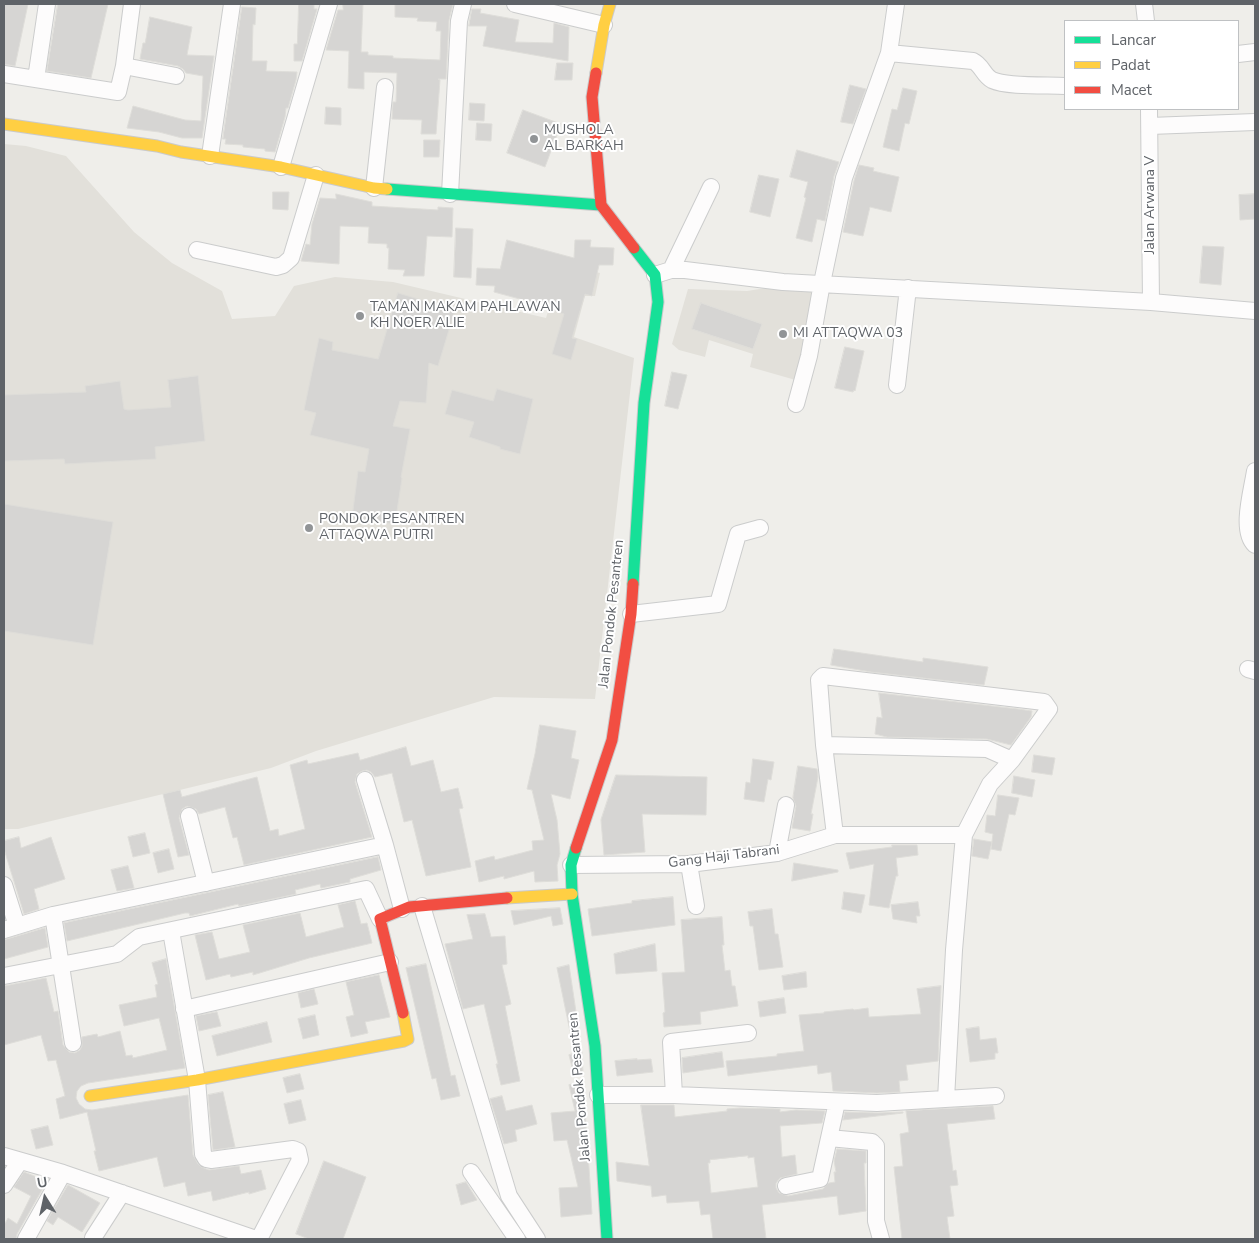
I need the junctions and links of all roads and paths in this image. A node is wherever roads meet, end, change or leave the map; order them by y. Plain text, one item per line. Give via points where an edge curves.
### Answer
1 (47, 4) edge
2 (132, 4) edge
3 (232, 4) edge
4 (329, 4) edge
5 (463, 4) edge
6 (515, 4) edge
7 (610, 4) edge
8 (896, 4) edge
9 (1144, 4) edge
10 (1146, 20) edge
11 (604, 25) junction
12 (1255, 52) edge
13 (889, 53) junction
14 (1239, 54) edge
15 (124, 66) junction
16 (4, 74) edge
17 (176, 76) dead end
18 (36, 79) junction
19 (1064, 86) edge
20 (385, 87) dead end
21 (1149, 110) edge
22 (1255, 122) edge
23 (4, 124) edge
24 (1150, 126) junction
25 (210, 156) junction
26 (281, 167) junction
27 (316, 175) junction
28 (712, 187) dead end
29 (374, 188) junction
30 (450, 194) junction
31 (601, 205) junction
32 (197, 250) dead end
33 (670, 270) junction
34 (655, 275) junction
35 (822, 283) junction
36 (908, 288) junction
37 (1151, 302) junction
38 (1255, 311) edge
39 (897, 385) dead end
40 (796, 404) dead end
41 (1255, 471) edge
42 (760, 528) dead end
43 (1255, 545) edge
44 (630, 614) junction
45 (824, 745) junction
46 (1012, 760) junction
47 (365, 780) dead end
48 (786, 805) dead end
49 (189, 816) dead end
50 (836, 835) junction
51 (964, 835) junction
52 (385, 846) junction
53 (777, 853) junction
54 (688, 864) junction
55 (571, 865) junction
56 (206, 883) junction
57 (4, 885) edge
58 (572, 894) junction
59 (696, 906) dead end
60 (413, 907) junction
61 (53, 915) junction
62 (380, 919) junction
63 (10, 928) edge
64 (171, 931) junction
65 (390, 962) junction
66 (60, 966) junction
67 (4, 976) edge
68 (184, 1009) junction
69 (748, 1033) dead end
70 (73, 1043) dead end
71 (197, 1080) junction
72 (674, 1094) junction
73 (598, 1095) junction
74 (90, 1096) dead end
75 (996, 1096) dead end
76 (946, 1099) junction
77 (837, 1102) junction
78 (829, 1138) junction
79 (4, 1156) edge
80 (20, 1161) junction
81 (471, 1172) dead end
82 (63, 1173) junction
83 (4, 1186) edge
84 (786, 1186) dead end
85 (122, 1193) junction
86 (93, 1238) dead end
87 (26, 1239) edge
88 (257, 1239) edge
89 (517, 1239) edge
90 (537, 1239) edge
91 (606, 1239) edge
92 (881, 1239) edge

1 - 18 street
2 - 15 street
3 - 25 street
4 - 26 street
5 - 30 street via 459,21
6 - 11 street
7 - 11 street
8 - 13 street
9 - 10 street
11 - 31 street via 592,97
12 - 14 street
13 - 19 street via 973,61 990,79 1001,83
13 - 35 street via 844,178
15 - 17 street
15 - 18 street via 116,92
16 - 18 street
20 - 29 street
21 - 24 street, Jalan Arwana V
22 - 24 street
23 - 25 street
24 - 37 street, Jalan Arwana V
25 - 26 street
26 - 27 street
27 - 29 street
27 - 32 street via 288,262 276,267
28 - 33 street
29 - 30 street
30 - 31 street
31 - 34 street
33 - 34 street
33 - 35 street
34 - 44 street, Jalan Pondok Pesantren via 658,302 644,403
35 - 36 street
35 - 40 street via 809,356
36 - 37 street
36 - 39 street
37 - 38 street
41 - 43 street via 1247,530
42 - 44 street via 738,534 718,604
44 - 55 street, Jalan Pondok Pesantren via 612,740
45 - 46 street via 987,749
45 - 46 street via 819,680 823,676 1044,702 1049,708
45 - 50 street
46 - 51 street via 990,784
47 - 52 street
48 - 53 street
49 - 56 street
50 - 51 street, Gang Haji Tabrani
50 - 53 street, Gang Haji Tabrani
51 - 76 street
52 - 56 street
52 - 60 street
53 - 54 street, Gang Haji Tabrani
54 - 55 street, Gang Haji Tabrani
54 - 59 street
55 - 58 street, Jalan Pondok Pesantren
56 - 61 street
57 - 63 street
58 - 60 street
58 - 73 street, Jalan Pondok Pesantren via 595,1046
60 - 62 street
60 - 90 street via 509,1196
61 - 63 street
61 - 66 street
62 - 64 street via 366,889
62 - 65 street
64 - 66 street via 139,938 117,954
64 - 68 street
65 - 68 street
65 - 71 street via 408,1034 406,1040
66 - 67 street
66 - 70 street
68 - 71 street
69 - 72 street via 671,1042
71 - 74 street
71 - 88 street via 206,1158 211,1160 293,1149 300,1155
72 - 73 street
72 - 77 street
73 - 91 street, Jalan Pondok Pesantren
75 - 76 street
76 - 77 street via 877,1104
77 - 78 street
78 - 84 street via 820,1179
78 - 92 street via 872,1142 876,1146 876,1221
79 - 80 street
80 - 82 street
80 - 83 street
81 - 89 street
82 - 85 street
82 - 87 street
85 - 86 street
85 - 88 street

